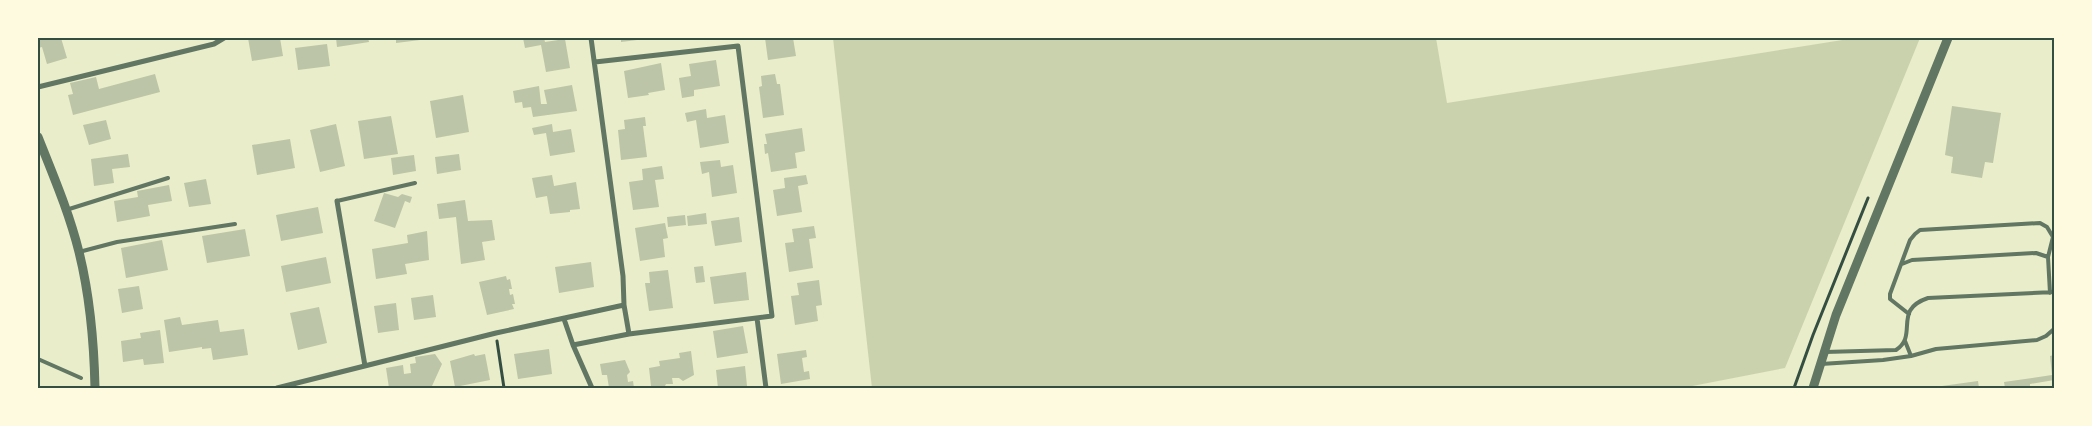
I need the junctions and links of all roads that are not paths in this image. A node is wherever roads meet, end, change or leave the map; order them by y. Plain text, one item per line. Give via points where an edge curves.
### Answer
1 (224, 38) edge
2 (591, 38) edge
3 (1948, 38) edge
4 (595, 62) junction
5 (38, 87) edge
6 (38, 137) edge
7 (168, 178) dead end
8 (415, 183) dead end
9 (337, 201) joint
10 (66, 210) junction
11 (235, 224) dead end
12 (79, 252) junction
13 (2048, 257) junction
14 (1901, 265) junction
15 (2052, 292) edge
16 (624, 305) junction
17 (1908, 314) junction
18 (757, 318) junction
19 (564, 319) junction
20 (2054, 329) edge
21 (629, 334) junction
22 (1905, 341) junction
23 (573, 345) junction
24 (1825, 352) junction
25 (1911, 356) junction
26 (38, 359) edge
27 (1821, 364) junction
28 (365, 366) junction
29 (81, 378) dead end
30 (95, 388) edge
31 (278, 388) edge
32 (592, 388) edge
33 (766, 388) edge
34 (1813, 388) edge

1 - 5 street via 214,44
2 - 4 street
3 - 24 street via 1840,306
4 - 16 street via 624,276
4 - 18 street via 738,46 772,316
6 - 10 street
7 - 10 lane
8 - 9 lane
9 - 28 street
10 - 12 street
11 - 12 lane via 117,242
12 - 30 street via 89,305
13 - 14 lane via 2036,253 1912,260
13 - 14 lane via 2053,244 2052,233 2040,223 2028,222 1920,230 1910,240
13 - 15 lane
14 - 17 lane via 1890,299
15 - 17 lane via 1928,298 1917,302
16 - 19 street
16 - 21 street
17 - 22 lane
18 - 21 street
18 - 33 street
19 - 23 street
19 - 28 street
20 - 25 lane via 2037,340 1936,349
21 - 23 street
22 - 24 lane via 1896,350 1886,352
22 - 25 lane
23 - 32 street
24 - 27 street
25 - 27 lane
26 - 29 lane
27 - 34 street
28 - 31 street

